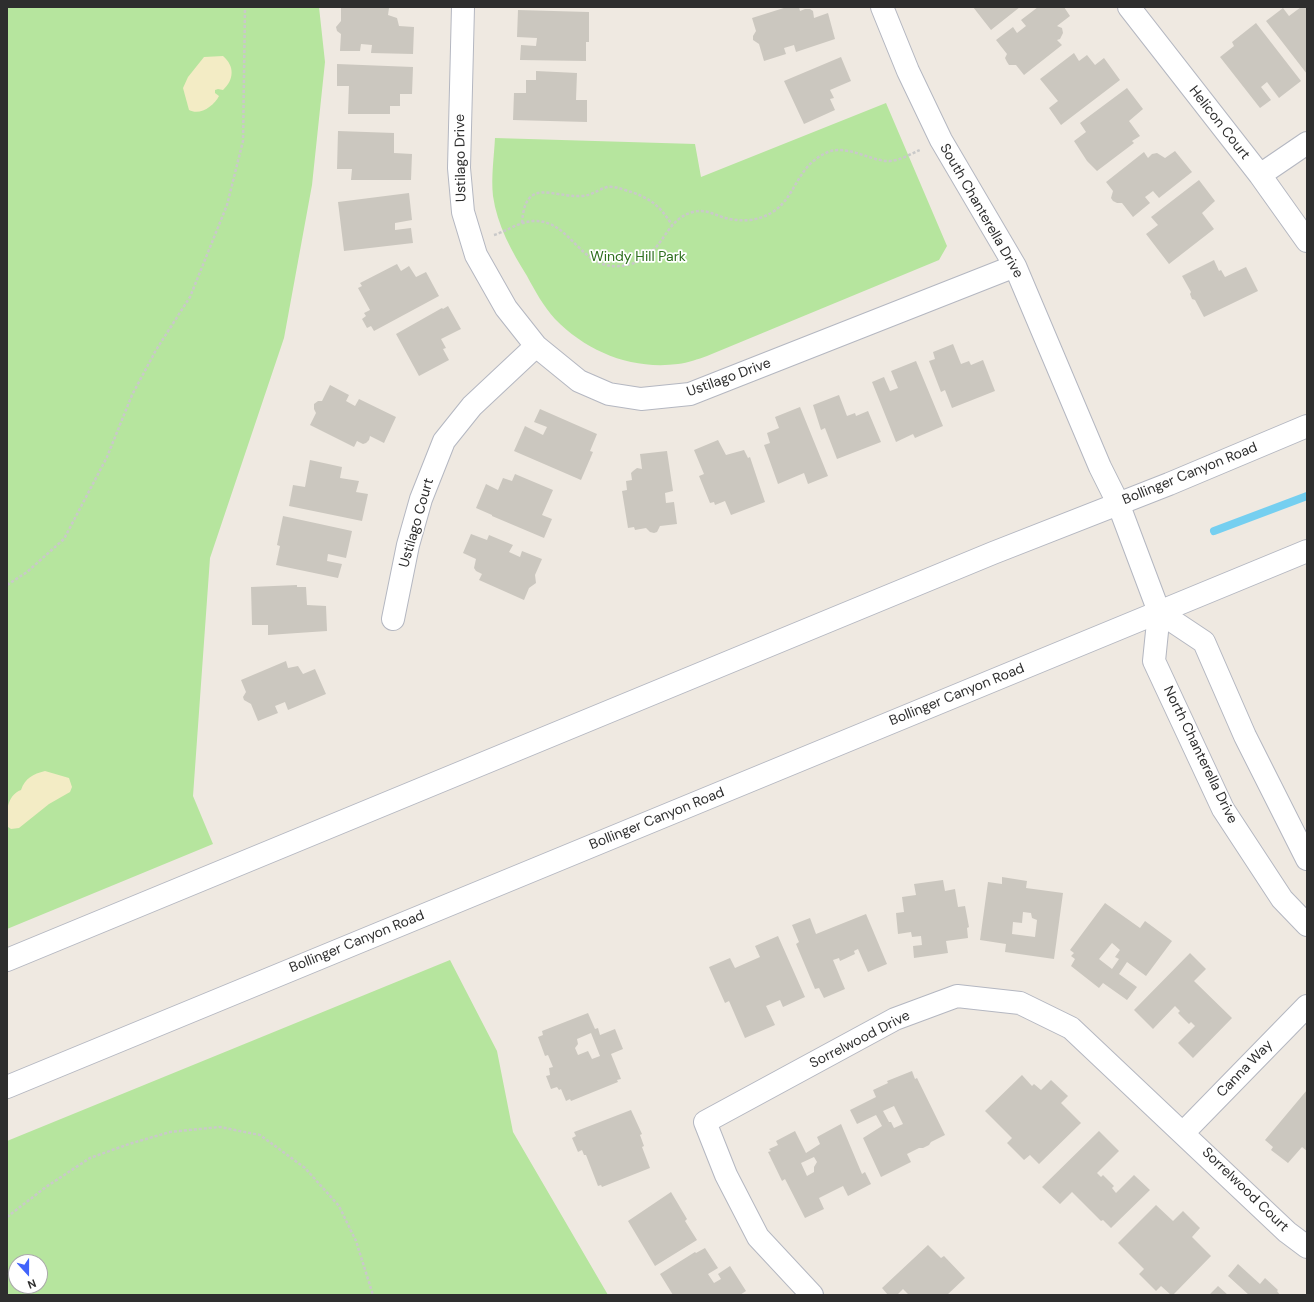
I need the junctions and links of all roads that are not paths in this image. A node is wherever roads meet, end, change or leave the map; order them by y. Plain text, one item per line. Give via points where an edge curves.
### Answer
1 (462, 7) edge
2 (882, 7) edge
3 (1129, 7) edge
4 (1307, 143) edge
5 (1260, 175) junction
6 (1307, 240) edge
7 (1015, 266) junction
8 (536, 346) junction
9 (1307, 426) edge
10 (1118, 503) junction
11 (1307, 551) edge
12 (1159, 612) junction
13 (393, 619) dead end
14 (1307, 859) edge
15 (1307, 925) edge
16 (7, 960) edge
17 (1307, 1006) edge
18 (7, 1087) edge
19 (1184, 1132) junction
20 (1307, 1247) edge
21 (812, 1295) edge

1 - 8 street, Ustilago Drive via 459,168 463,212 476,255 506,308
2 - 7 street, South Chanterella Drive via 940,140
3 - 5 street, Helicon Court
4 - 5 street
5 - 6 street, Helicon Court
7 - 8 street, Ustilago Drive via 690,394 641,399 608,394 579,381
7 - 10 street, South Chanterella Drive via 1100,467
8 - 13 street, Ustilago Court via 472,406 444,441 421,499 408,545
9 - 10 street, Bollinger Canyon Road
10 - 12 street, North Chanterella Drive
10 - 16 street, Bollinger Canyon Road via 986,555
11 - 12 street, Bollinger Canyon Road
12 - 14 street via 1204,642 1245,736
12 - 15 street, North Chanterella Drive via 1154,661 1223,809 1282,899
12 - 18 street, Bollinger Canyon Road
17 - 19 street, Canna Way
19 - 20 street, Sorrelwood Court via 1287,1232
19 - 21 street, Sorrelwood Drive via 1071,1028 1020,1003 957,996 895,1020 705,1122 726,1175 758,1237

